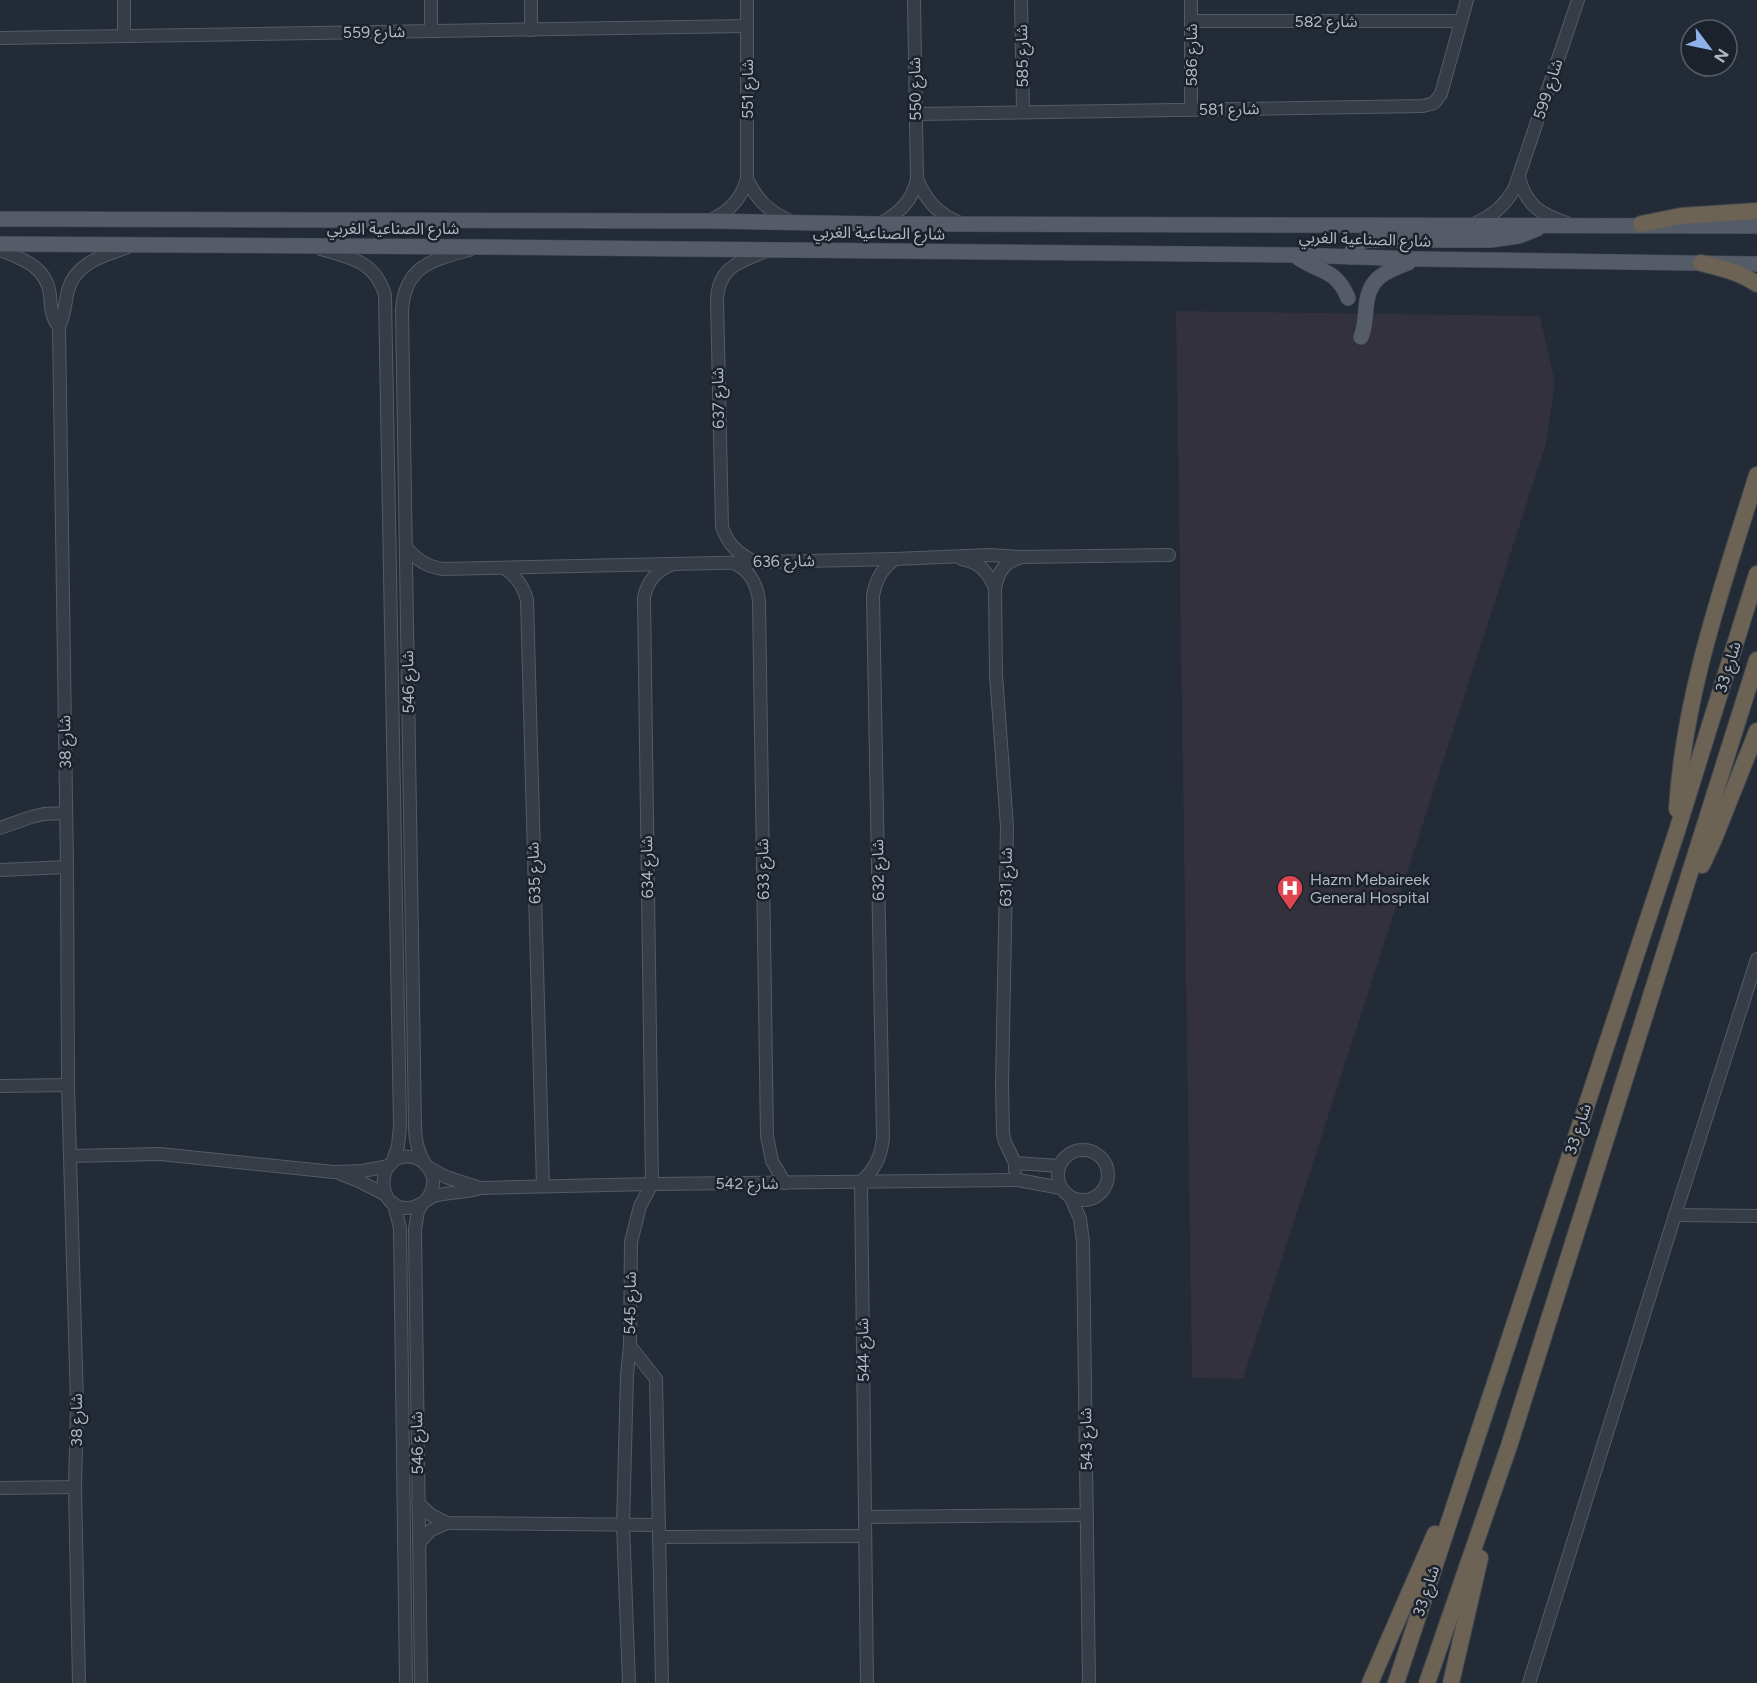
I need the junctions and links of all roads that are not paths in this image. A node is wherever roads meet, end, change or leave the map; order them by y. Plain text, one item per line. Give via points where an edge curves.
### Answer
1 (124, 0) edge
2 (431, 0) edge
3 (531, 0) edge
4 (747, 0) edge
5 (914, 0) edge
6 (1022, 0) edge
7 (1191, 0) edge
8 (1467, 0) edge
9 (1578, 0) edge
10 (1191, 21) junction
11 (1461, 21) junction
12 (747, 26) junction
13 (531, 30) junction
14 (431, 31) junction
15 (124, 36) junction
16 (0, 38) edge
17 (1191, 110) junction
18 (1023, 112) junction
19 (916, 114) junction
20 (1519, 177) junction
21 (747, 179) junction
22 (916, 179) junction
23 (0, 211) edge
24 (1757, 211) edge
25 (0, 219) edge
26 (19, 219) junction
27 (711, 221) junction
28 (796, 223) junction
29 (880, 224) junction
30 (964, 224) junction
31 (1641, 224) junction
32 (1354, 225) junction
33 (1550, 225) junction
34 (1571, 225) junction
35 (1757, 225) edge
36 (1470, 226) junction
37 (0, 244) edge
38 (131, 245) junction
39 (312, 246) junction
40 (480, 247) junction
41 (771, 249) junction
42 (0, 250) edge
43 (1356, 253) junction
44 (1295, 255) junction
45 (1416, 259) junction
46 (1701, 263) junction
47 (1757, 264) edge
48 (1757, 284) edge
49 (1348, 298) dead end
50 (59, 327) junction
51 (1361, 337) dead end
52 (1757, 476) edge
53 (406, 547) junction
54 (1169, 555) dead end
55 (1021, 557) junction
56 (958, 558) junction
57 (895, 559) junction
58 (733, 562) junction
59 (754, 562) junction
60 (673, 564) junction
61 (504, 568) junction
62 (1757, 574) edge
63 (995, 588) junction
64 (1757, 660) edge
65 (1757, 731) edge
66 (66, 813) junction
67 (0, 828) edge
68 (1676, 834) junction
69 (67, 867) junction
70 (0, 870) edge
71 (1682, 900) junction
72 (1757, 959) edge
73 (68, 1085) junction
74 (0, 1086) edge
75 (69, 1156) junction
76 (1015, 1163) junction
77 (390, 1164) junction
78 (427, 1166) junction
79 (1059, 1166) junction
80 (334, 1172) junction
81 (1015, 1180) junction
82 (861, 1182) junction
83 (785, 1183) junction
84 (652, 1184) junction
85 (543, 1186) junction
86 (480, 1188) junction
87 (1061, 1188) junction
88 (1071, 1198) junction
89 (390, 1199) junction
90 (424, 1202) junction
91 (1675, 1215) junction
92 (1757, 1216) edge
93 (630, 1346) junction
94 (1464, 1473) junction
95 (75, 1487) junction
96 (1496, 1487) junction
97 (0, 1488) edge
98 (418, 1503) junction
99 (1087, 1515) junction
100 (865, 1518) junction
101 (447, 1523) junction
102 (623, 1525) junction
103 (659, 1531) junction
104 (865, 1536) junction
105 (419, 1543) junction
106 (78, 1683) edge
107 (406, 1683) edge
108 (421, 1683) edge
109 (629, 1683) edge
110 (662, 1683) edge
111 (867, 1683) edge
112 (1089, 1683) edge
113 (1370, 1683) edge
114 (1396, 1683) edge
115 (1427, 1683) edge
116 (1451, 1683) edge
117 (1529, 1683) edge

1 - 15 street
2 - 14 street
3 - 13 street
4 - 12 street, شارع 551
5 - 19 street, شارع 550
6 - 18 street, شارع 585
7 - 10 street, شارع 586
8 - 11 street, شارع 581
9 - 20 street, شارع 599
10 - 11 street, شارع 582
10 - 17 street, شارع 586
11 - 17 street, شارع 581 via 1441,94 1434,103
12 - 13 street, شارع 559
12 - 21 street, شارع 551
13 - 14 street, شارع 559
14 - 15 street, شارع 559
15 - 16 street, شارع 559
17 - 18 street, شارع 581
18 - 19 street, شارع 581
19 - 22 street, شارع 550
20 - 34 street via 1524,195 1535,208
20 - 36 street, شارع 599 via 1506,203
21 - 27 street, شارع 551 via 738,200
21 - 28 street via 771,212
22 - 29 street, شارع 550 via 909,201
22 - 30 street via 929,203
23 - 26 street
24 - 31 highway via 1681,216
25 - 26 main road, شارع الصناعية الغربي
26 - 27 main road, شارع الصناعية الغربي
27 - 28 main road, شارع الصناعية الغربي
28 - 29 main road, شارع الصناعية الغربي
29 - 30 main road, شارع الصناعية الغربي
30 - 32 main road, شارع الصناعية الغربي
31 - 34 main road, شارع الصناعية الغربي
31 - 35 main road, شارع الصناعية الغربي
32 - 36 main road, شارع الصناعية الغربي
32 - 43 main road
33 - 34 main road, شارع الصناعية الغربي
33 - 36 main road, شارع الصناعية الغربي
33 - 43 main road via 1519,236 1491,240 1368,240
37 - 38 main road, شارع الصناعية الغربي
38 - 39 main road, شارع الصناعية الغربي
38 - 50 street, شارع 38 via 80,269 70,285
39 - 40 main road, شارع الصناعية الغربي
39 - 77 street, شارع 546 via 364,264 382,283 385,295 400,1126 398,1146
40 - 41 main road, شارع الصناعية الغربي
40 - 53 street, شارع 546 via 423,266 414,274 403,297
41 - 44 main road, شارع الصناعية الغربي
41 - 59 street, شارع 637 via 729,269 718,288 717,299 722,526 733,549
42 - 50 street, شارع 38 via 32,263 40,271 50,292 51,314
43 - 44 main road, شارع الصناعية الغربي
43 - 45 main road, شارع الصناعية الغربي
44 - 49 main road via 1333,276
45 - 46 main road, شارع الصناعية الغربي
45 - 51 main road via 1388,270 1372,284
46 - 47 main road, شارع الصناعية الغربي
46 - 48 highway
50 - 66 street, شارع 38
52 - 68 highway via 1696,681 1683,751
53 - 61 street, شارع 636 via 418,560 434,568
53 - 78 street, شارع 546 via 415,1127 417,1147
54 - 55 street, شارع 636
55 - 56 street, شارع 636
55 - 63 street, شارع 631 via 1002,568
56 - 57 street, شارع 636
56 - 63 street via 981,567
57 - 59 street, شارع 636
57 - 82 street, شارع 632 via 880,575 873,596 883,1138 878,1162
58 - 59 street, شارع 636
58 - 60 street, شارع 636
58 - 83 street, شارع 633 via 749,573 759,601 767,1136 772,1161
60 - 61 street, شارع 636
60 - 84 street, شارع 634 via 651,580 644,597
61 - 85 street, شارع 635 via 519,581 527,600
62 - 68 highway, شارع 33
63 - 76 street, شارع 631 via 996,674 1007,827 1003,1134
64 - 71 highway, شارع 33
65 - 71 highway via 1711,847
66 - 67 street via 44,814
66 - 69 street, شارع 38
68 - 94 highway, شارع 33
69 - 70 street
69 - 73 street, شارع 38
71 - 96 highway, شارع 33
72 - 91 street
73 - 74 street
73 - 75 street, شارع 38
75 - 80 street via 160,1154
75 - 95 street, شارع 38
76 - 79 street
76 - 81 street
77 - 78 street via 412,1157
77 - 80 street
77 - 89 street via 383,1177
78 - 86 street, شارع 542
78 - 90 street via 433,1184
79 - 87 street
79 - 88 street via 1071,1153 1085,1150 1098,1155 1107,1167 1107,1182 1099,1194 1086,1200
80 - 89 street
81 - 82 street, شارع 542
81 - 87 street, شارع 542
82 - 83 street, شارع 542
82 - 100 street, شارع 544
83 - 84 street, شارع 542
84 - 85 street, شارع 542
84 - 93 street, شارع 545 via 640,1206 631,1242
85 - 86 street, شارع 542
86 - 90 street, شارع 542 via 442,1194
87 - 88 street
88 - 99 street, شارع 543 via 1080,1219 1083,1242
89 - 90 street via 405,1208
89 - 107 street, شارع 546 via 400,1228
90 - 98 street, شارع 546 via 415,1229
91 - 92 street
91 - 117 street
93 - 102 street
93 - 103 street, شارع 545 via 656,1379
94 - 113 highway
94 - 114 highway, شارع 33
95 - 97 street
95 - 106 street, شارع 38
96 - 115 highway, شارع 33
96 - 116 highway
98 - 101 street
98 - 105 street, شارع 546
99 - 100 street
99 - 112 street, شارع 543
100 - 104 street, شارع 544
101 - 102 street
101 - 105 street via 431,1530
102 - 103 street
102 - 109 street
103 - 104 street
103 - 110 street, شارع 545
104 - 111 street, شارع 544
105 - 108 street, شارع 546

